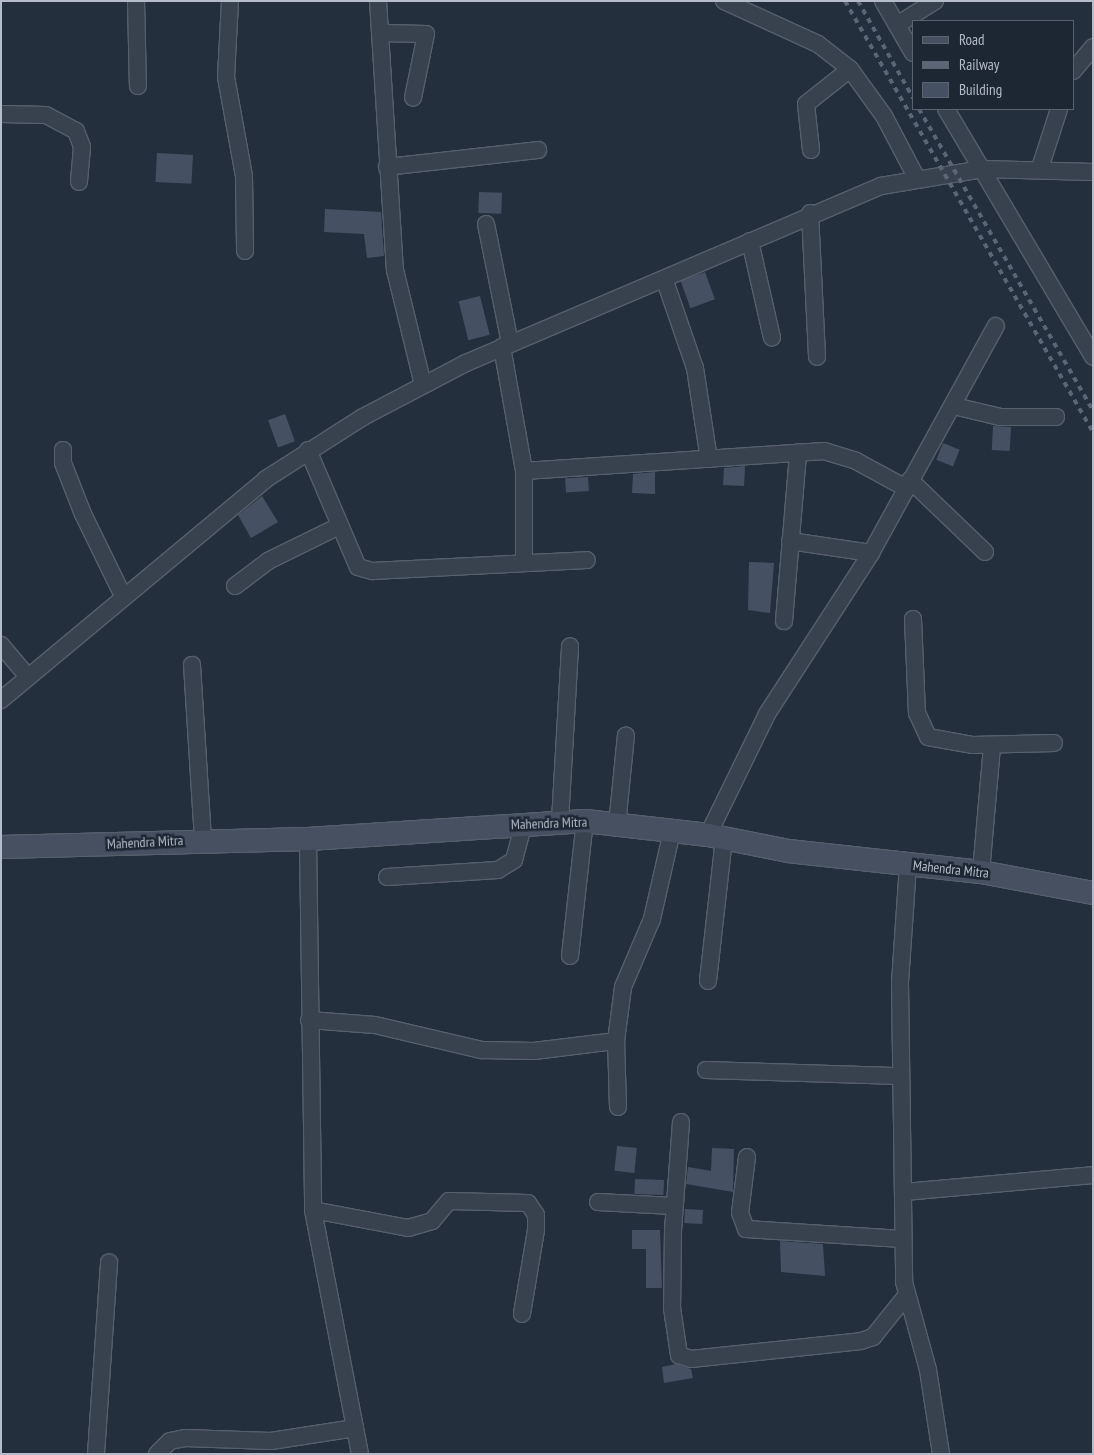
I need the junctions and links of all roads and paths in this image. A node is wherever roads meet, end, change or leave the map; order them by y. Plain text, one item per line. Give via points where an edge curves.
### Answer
1 (136, 1) edge
2 (230, 1) edge
3 (378, 1) edge
4 (724, 1) edge
5 (883, 1) edge
6 (935, 1) edge
7 (897, 25) junction
8 (381, 33) junction
9 (1093, 47) edge
10 (912, 50) edge
11 (850, 69) junction
12 (1074, 71) edge
13 (138, 86) dead end
14 (413, 98) dead end
15 (947, 110) edge
16 (1059, 110) edge
17 (1, 114) edge
18 (538, 150) dead end
19 (811, 150) dead end
20 (386, 167) junction
21 (1040, 168) junction
22 (983, 169) junction
23 (1093, 172) edge
24 (916, 177) junction
25 (79, 182) dead end
26 (810, 213) junction
27 (486, 224) dead end
28 (750, 241) junction
29 (245, 251) dead end
30 (665, 281) junction
31 (996, 326) dead end
32 (772, 338) dead end
33 (506, 345) junction
34 (816, 357) dead end
35 (1093, 357) edge
36 (423, 385) junction
37 (954, 406) junction
38 (1056, 417) dead end
39 (62, 450) dead end
40 (308, 450) junction
41 (798, 453) junction
42 (710, 459) junction
43 (524, 471) junction
44 (908, 484) junction
45 (339, 526) junction
46 (790, 541) junction
47 (985, 552) dead end
48 (871, 553) junction
49 (524, 560) junction
50 (587, 560) dead end
51 (235, 586) dead end
52 (122, 596) junction
53 (913, 619) dead end
54 (784, 621) dead end
55 (1, 645) edge
56 (570, 646) dead end
57 (192, 665) dead end
58 (28, 676) junction
59 (1, 700) edge
60 (626, 735) dead end
61 (1054, 743) dead end
62 (992, 745) junction
63 (560, 821) junction
64 (585, 821) junction
65 (524, 823) junction
66 (617, 825) junction
67 (672, 831) junction
68 (716, 837) junction
69 (203, 839) junction
70 (308, 839) junction
71 (1, 847) edge
72 (908, 865) junction
73 (981, 872) junction
74 (388, 877) dead end
75 (1093, 893) edge
76 (570, 956) dead end
77 (708, 981) dead end
78 (309, 1020) junction
79 (616, 1041) junction
80 (706, 1070) dead end
81 (901, 1076) junction
82 (618, 1107) dead end
83 (681, 1122) dead end
84 (747, 1157) dead end
85 (1093, 1175) edge
86 (904, 1192) junction
87 (598, 1202) dead end
88 (673, 1206) junction
89 (312, 1210) junction
90 (902, 1239) junction
91 (109, 1262) dead end
92 (906, 1296) junction
93 (522, 1314) dead end
94 (355, 1428) junction
95 (96, 1454) edge
96 (157, 1454) edge
97 (360, 1454) edge
98 (941, 1454) edge

1 - 13 street
2 - 29 street via 226,77 244,176
3 - 8 street
4 - 11 street via 818,44
5 - 7 street
6 - 7 street
7 - 10 street
8 - 14 street via 426,34
8 - 20 street
9 - 12 street
11 - 19 street via 806,104
11 - 24 street via 884,116
15 - 22 street
16 - 21 street
17 - 25 street via 46,115 76,131 82,147
18 - 20 street
20 - 36 street via 399,296
21 - 22 street
21 - 23 street
22 - 24 street
22 - 35 street
24 - 26 street
26 - 28 street
26 - 34 street
27 - 33 street
28 - 30 street
28 - 32 street
30 - 33 street
30 - 42 street via 695,368
31 - 37 street
33 - 36 street
33 - 43 street
36 - 40 street
37 - 38 street via 1000,417
37 - 44 street
39 - 52 street via 63,463 80,506
40 - 45 street
40 - 52 street via 266,479
41 - 42 street
41 - 44 street via 839,454
41 - 46 street
42 - 43 street
43 - 49 street
44 - 47 street
44 - 48 street
45 - 49 street via 358,567 372,570
45 - 51 street via 268,561
46 - 48 street
46 - 54 street
48 - 68 street via 767,714
49 - 50 street
52 - 58 street
53 - 62 street via 922,730 937,742
55 - 58 street
56 - 63 street
57 - 69 street
58 - 59 street
60 - 66 street
61 - 62 street
62 - 73 street
63 - 64 main road, Mahendra Mitra
63 - 65 main road, Mahendra Mitra
64 - 66 main road, Mahendra Mitra
64 - 76 street
65 - 70 main road, Mahendra Mitra
65 - 74 street via 514,860 498,870
66 - 67 main road, Mahendra Mitra
67 - 68 main road, Mahendra Mitra
67 - 79 street via 652,918 623,987
68 - 72 main road, Mahendra Mitra
68 - 77 street
69 - 70 main road, Mahendra Mitra
69 - 71 main road, Mahendra Mitra
70 - 78 street
72 - 73 main road, Mahendra Mitra
72 - 81 street via 900,950
73 - 75 main road, Mahendra Mitra
78 - 79 street via 375,1025 482,1050 534,1051
78 - 89 street
79 - 82 street
80 - 81 street
81 - 86 street
83 - 88 street
84 - 90 street via 740,1213 746,1229
85 - 86 street
86 - 90 street
87 - 88 street
88 - 92 street via 672,1308 682,1357 861,1341 879,1332
89 - 93 street via 408,1228 432,1221 440,1206 449,1201 528,1203 536,1215
89 - 94 street
90 - 92 street
91 - 95 street
92 - 98 street via 928,1370
94 - 96 street via 271,1441 185,1438 170,1441
94 - 97 street

